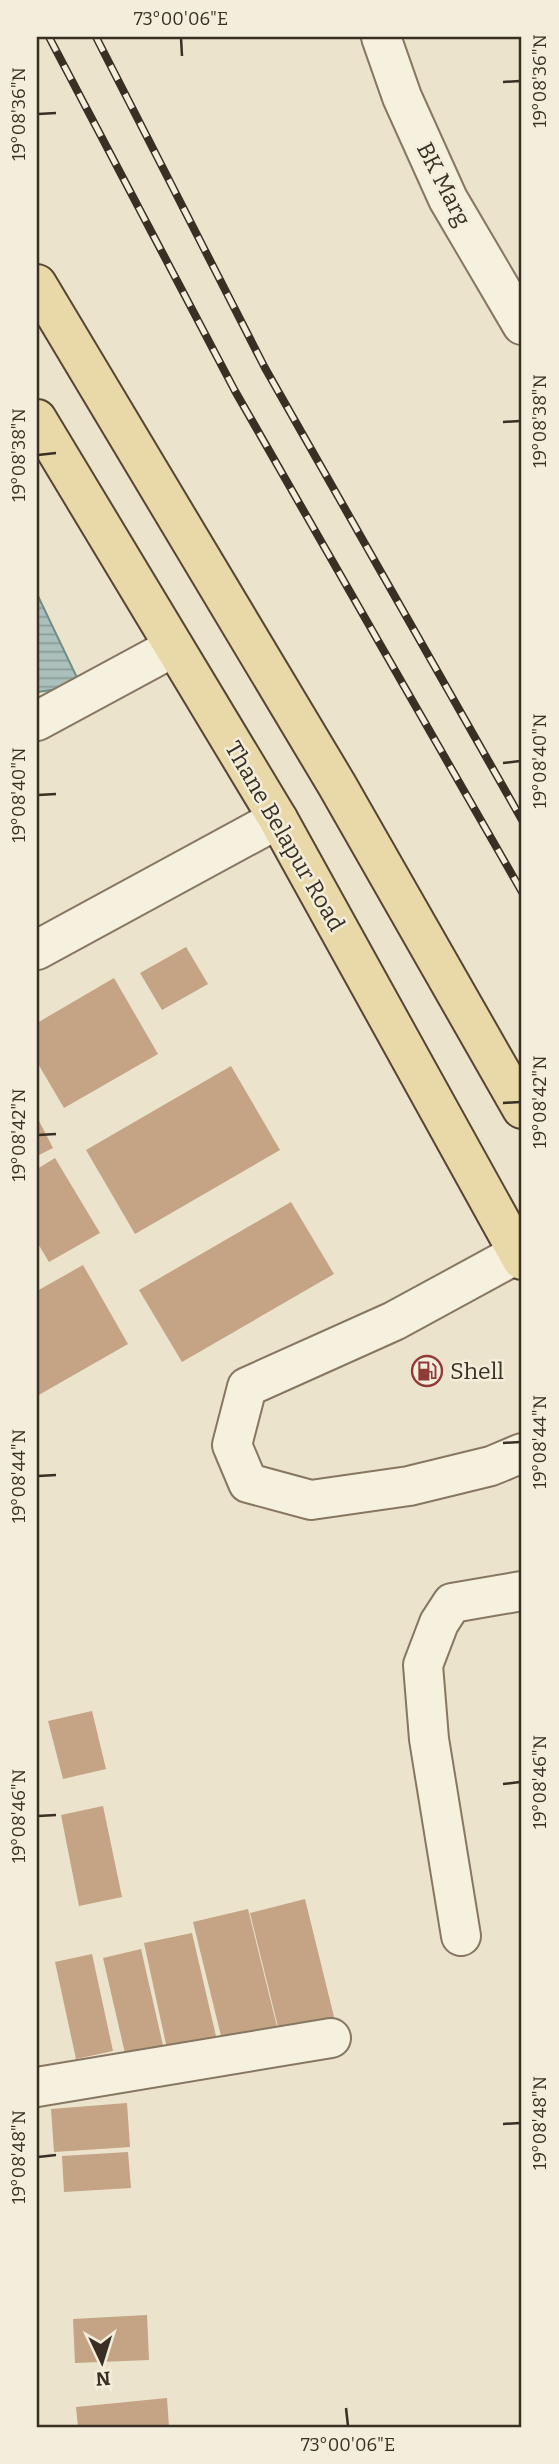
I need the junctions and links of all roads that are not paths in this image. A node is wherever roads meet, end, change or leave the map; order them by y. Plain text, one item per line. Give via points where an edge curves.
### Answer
1 (381, 37) edge
2 (37, 284) edge
3 (522, 325) edge
4 (37, 419) edge
5 (174, 647) junction
6 (37, 721) edge
7 (278, 819) junction
8 (37, 950) edge
9 (522, 1109) edge
10 (520, 1256) edge
11 (522, 1453) edge
12 (522, 1591) edge
13 (461, 1936) dead end
14 (331, 2038) dead end
15 (37, 2087) edge

1 - 3 street, BK Marg via 402,97 448,199
2 - 9 main road via 337,785
4 - 5 main road, Thane Belapur Road
5 - 6 street
5 - 7 main road, Thane Belapur Road
7 - 8 street
7 - 10 main road, Thane Belapur Road
10 - 11 street via 394,1321 247,1387 232,1445 248,1483 311,1500 409,1486 491,1466
12 - 13 street via 452,1603 423,1665 429,1739
14 - 15 street

